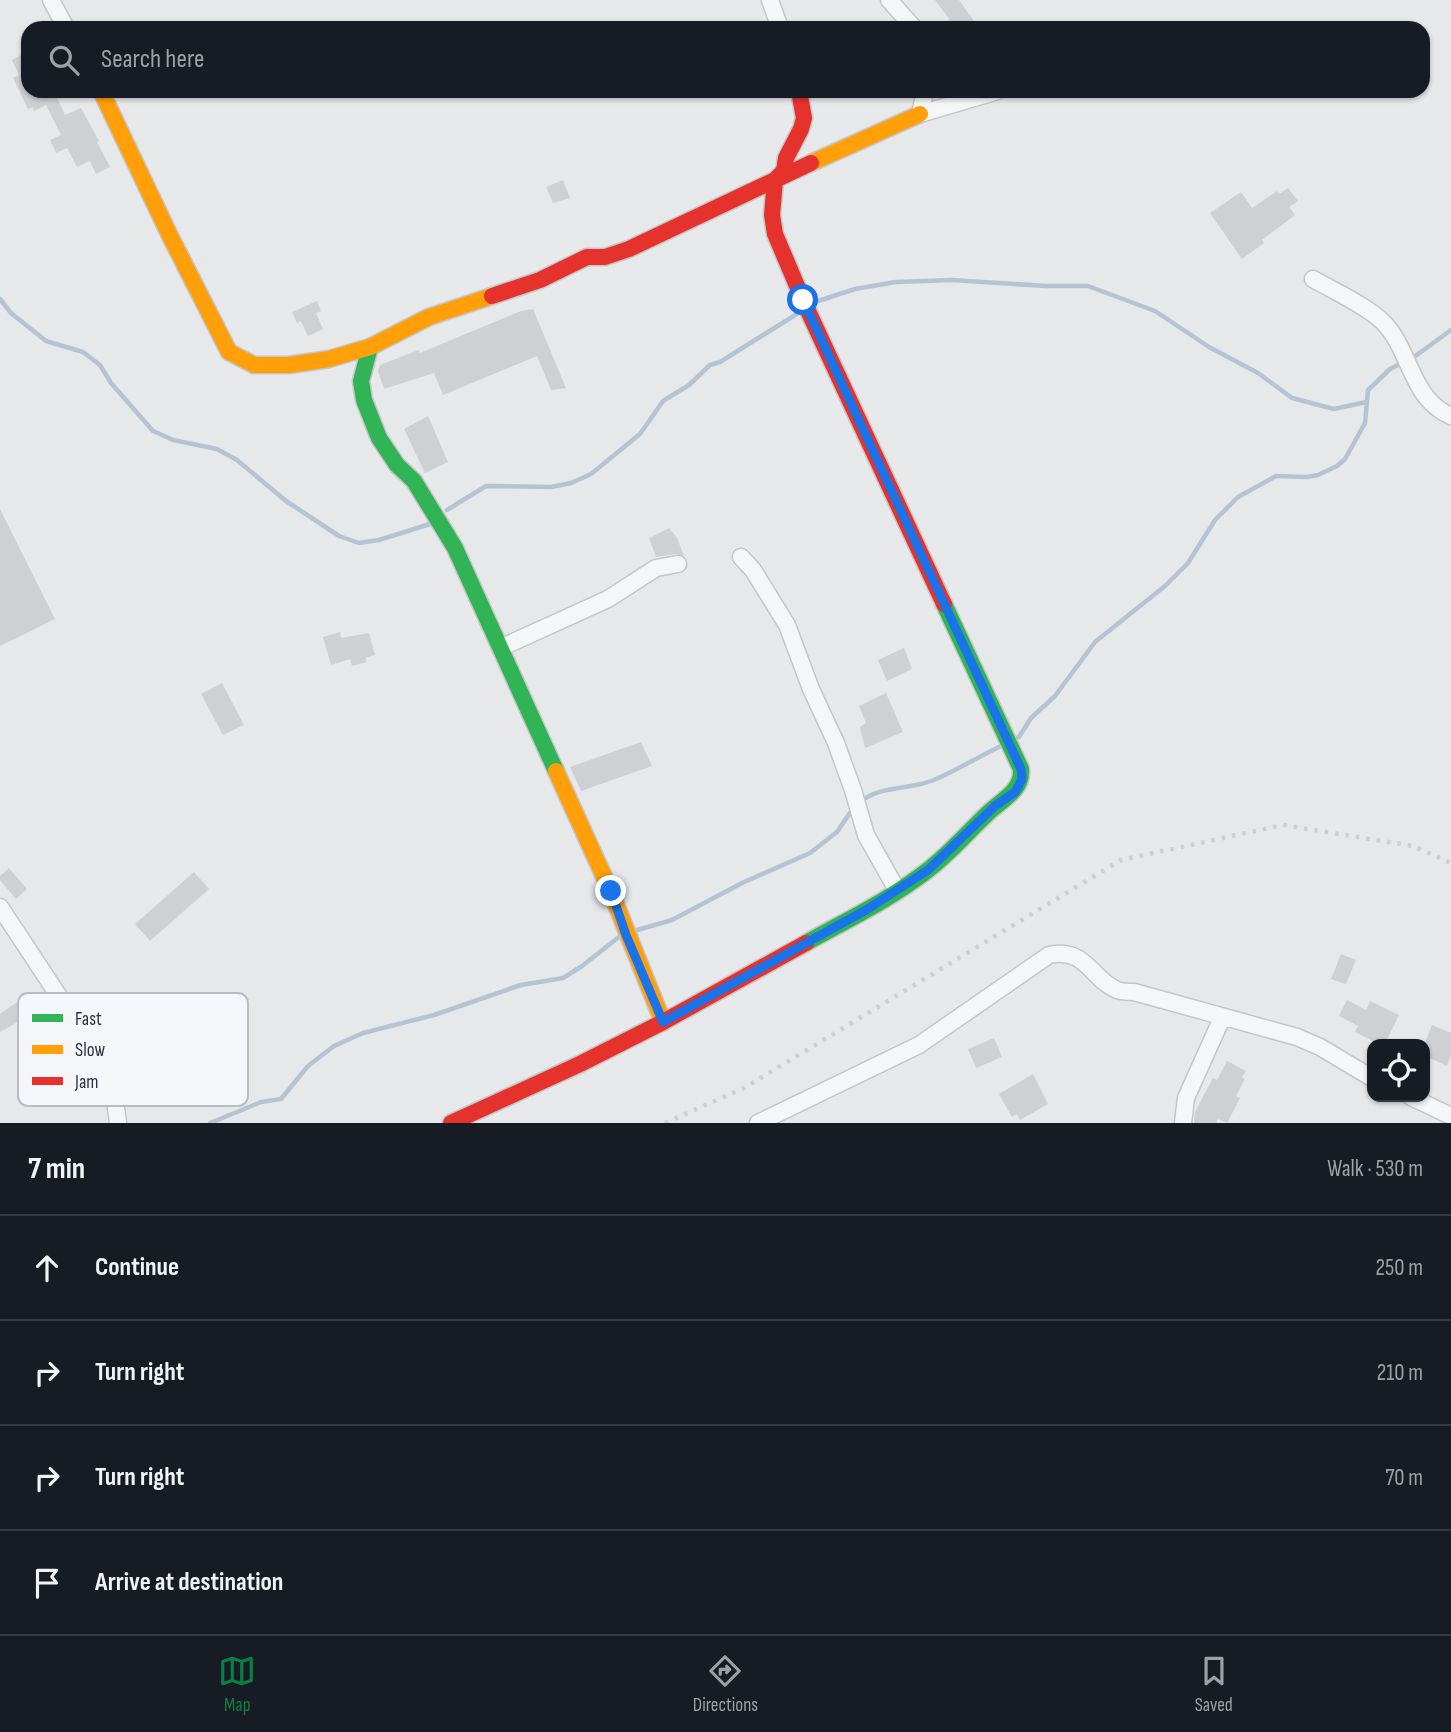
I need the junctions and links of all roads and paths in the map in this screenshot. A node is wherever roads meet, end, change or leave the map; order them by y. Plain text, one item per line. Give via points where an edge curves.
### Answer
1 (51, 0) edge
2 (770, 0) edge
3 (889, 0) edge
4 (62, 21) edge
5 (778, 21) edge
6 (908, 21) edge
7 (104, 98) edge
8 (801, 98) edge
9 (923, 98) edge
10 (974, 98) edge
11 (920, 114) junction
12 (775, 180) junction
13 (1313, 279) dead end
14 (370, 347) junction
15 (1451, 416) edge
16 (741, 557) dead end
17 (678, 565) dead end
18 (500, 648) junction
19 (897, 890) junction
20 (0, 907) edge
21 (57, 993) edge
22 (1222, 1018) junction
23 (663, 1022) junction
24 (1367, 1075) edge
25 (1422, 1102) edge
26 (1451, 1116) edge
27 (451, 1123) edge
28 (758, 1123) edge
29 (1182, 1123) edge

1 - 4 street
2 - 5 street
3 - 6 street
7 - 14 street via 229,352 254,365 289,365
8 - 12 street via 801,129 784,171
9 - 11 street
10 - 11 street
11 - 12 street
12 - 14 street via 629,249 587,257 540,280 429,317
12 - 19 street via 775,234 1021,769 1015,792 928,870
13 - 15 street via 1382,321 1420,391
14 - 18 street via 361,381 379,438 443,525
16 - 19 street via 787,625 836,743 866,835
17 - 18 street via 656,568 608,598
18 - 23 street via 611,891
19 - 23 street
20 - 21 street
22 - 24 street via 1297,1037
22 - 28 street via 1116,989 1076,957 1049,955 919,1045
22 - 29 street via 1186,1098
23 - 27 street
25 - 26 street

